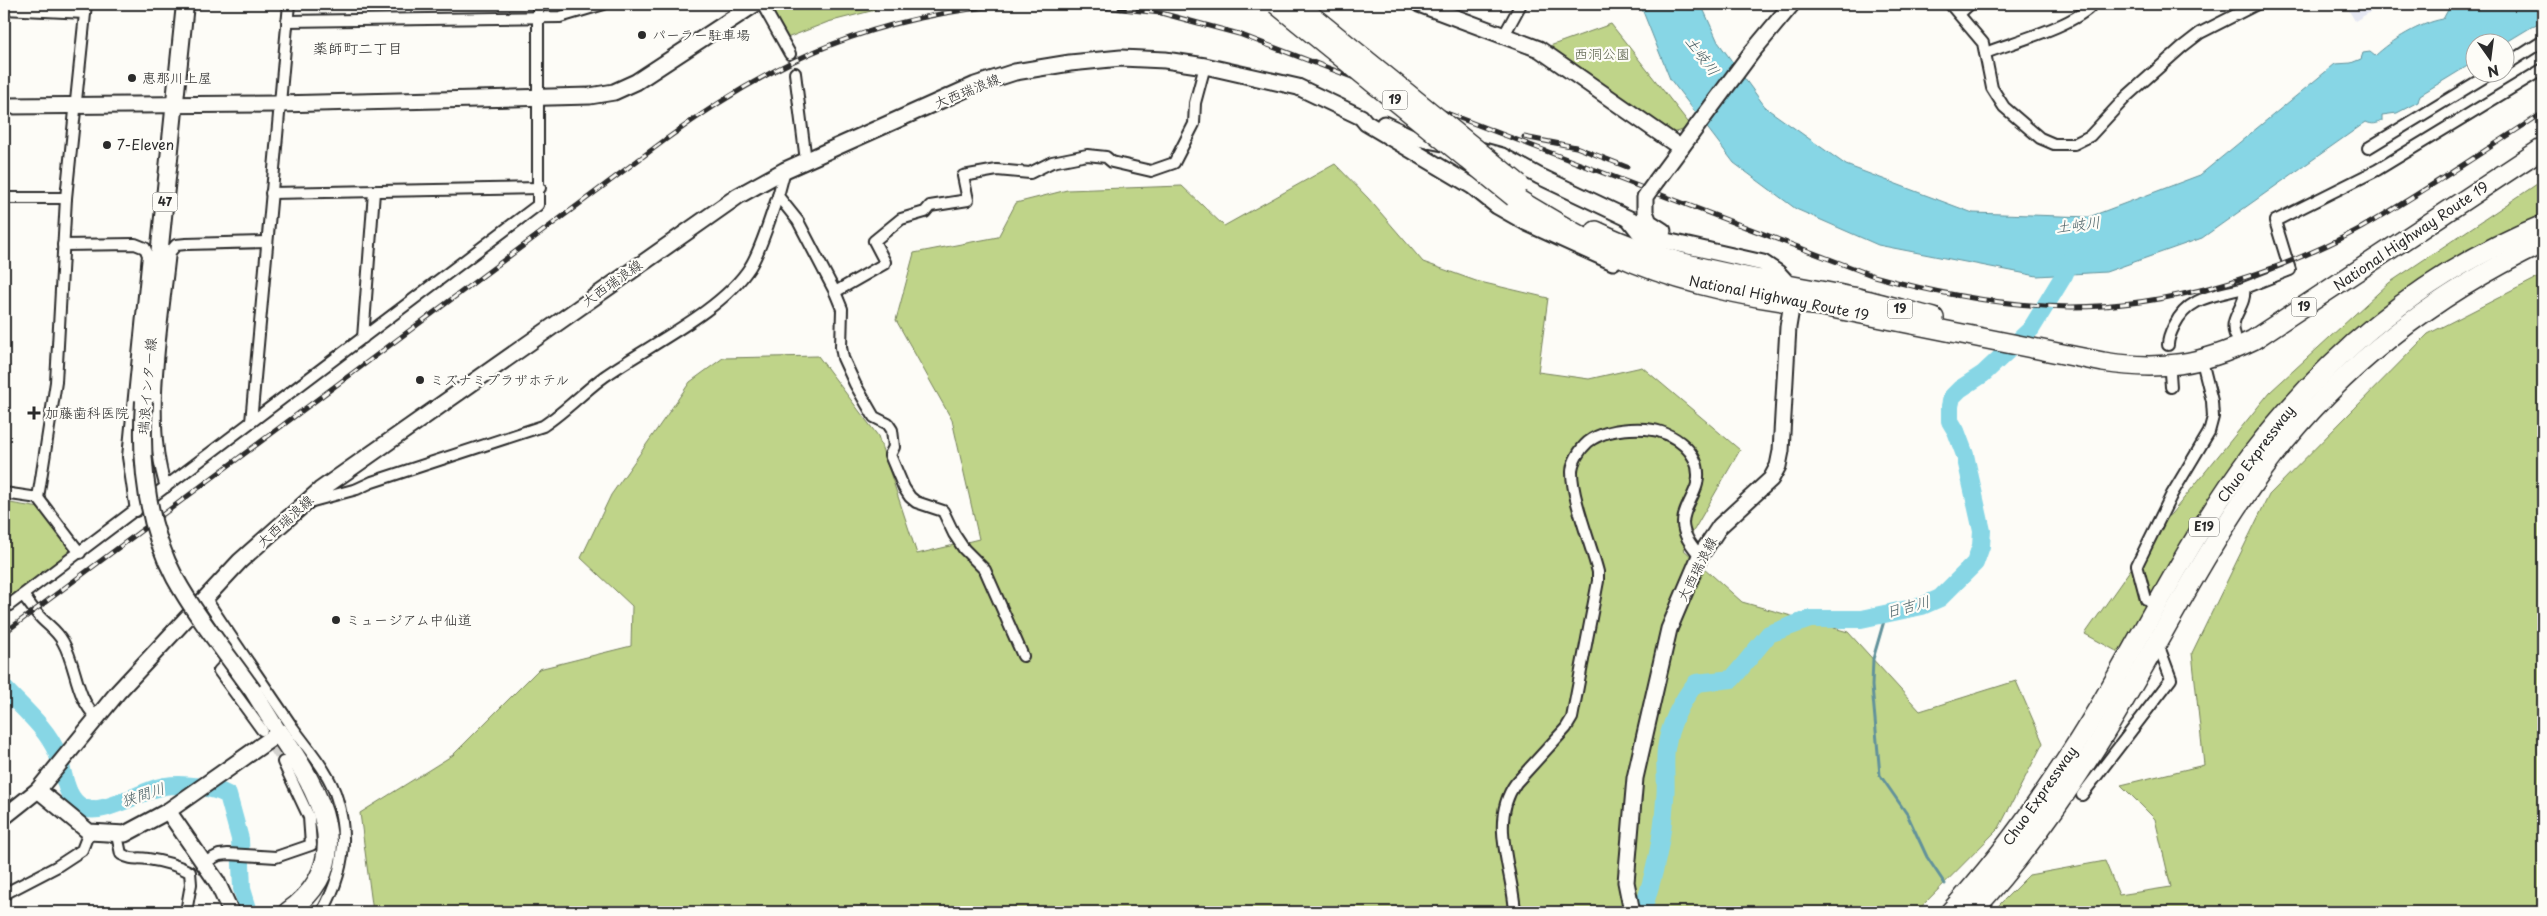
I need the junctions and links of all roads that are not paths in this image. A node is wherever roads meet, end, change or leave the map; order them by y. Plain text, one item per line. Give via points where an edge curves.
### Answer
1 (185, 4) edge
2 (288, 4) edge
3 (538, 4) edge
4 (604, 4) edge
5 (755, 4) edge
6 (762, 4) edge
7 (1276, 4) edge
8 (1297, 4) edge
9 (1419, 4) edge
10 (1521, 4) edge
11 (1792, 4) edge
12 (1950, 4) edge
13 (1970, 4) edge
14 (2093, 4) edge
15 (2258, 4) edge
16 (86, 8) edge
17 (4, 9) edge
18 (1959, 14) junction
19 (538, 18) junction
20 (287, 21) junction
21 (1503, 37) junction
22 (2543, 41) edge
23 (1985, 53) junction
24 (790, 54) tunnel mouth
25 (2514, 60) edge
26 (1205, 66) junction
27 (2543, 69) edge
28 (795, 73) tunnel mouth
29 (2476, 82) edge
30 (539, 99) junction
31 (176, 104) junction
32 (279, 104) junction
33 (4, 106) edge
34 (76, 106) junction
35 (1361, 118) junction
36 (2543, 135) edge
37 (1681, 148) junction
38 (2368, 148) dead end
39 (2543, 148) edge
40 (1483, 151) junction
41 (806, 160) junction
42 (785, 170) junction
43 (1472, 186) junction
44 (540, 188) junction
45 (1517, 191) junction
46 (374, 192) junction
47 (271, 193) junction
48 (778, 196) junction
49 (1646, 196) junction
50 (4, 198) edge
51 (66, 198) junction
52 (1629, 219) junction
53 (2543, 225) edge
54 (1663, 231) junction
55 (266, 242) junction
56 (2543, 243) edge
57 (63, 244) junction
58 (1701, 248) junction
59 (1684, 280) junction
60 (2244, 288) junction
61 (835, 292) junction
62 (1791, 294) junction
63 (2235, 335) junction
64 (363, 338) junction
65 (2036, 344) junction
66 (2168, 345) dead end
67 (2202, 360) junction
68 (2170, 373) dead end
69 (2172, 387) dead end
70 (250, 422) junction
71 (166, 487) junction
72 (4, 493) edge
73 (38, 498) junction
74 (306, 503) junction
75 (136, 511) junction
76 (80, 553) junction
77 (1700, 556) junction
78 (23, 595) junction
79 (206, 599) junction
80 (2146, 599) dead end
81 (4, 609) edge
82 (239, 649) junction
83 (2161, 652) dead end
84 (1023, 656) dead end
85 (96, 718) junction
86 (271, 732) junction
87 (283, 762) tunnel mouth
88 (38, 790) junction
89 (2082, 795) dead end
90 (168, 811) junction
91 (4, 817) edge
92 (90, 832) junction
93 (117, 835) junction
94 (203, 863) junction
95 (4, 894) edge
96 (186, 912) edge
97 (232, 912) edge
98 (288, 912) edge
99 (322, 912) edge
100 (1515, 912) edge
101 (1632, 912) edge
102 (1950, 912) edge
103 (1972, 912) edge

1 - 31 main road, 瑞浪インター線 / 47
2 - 20 street
3 - 19 street
4 - 19 street via 560,17
5 - 30 main road via 636,82 614,92
6 - 24 street
7 - 45 highway, National Highway Route 19 / 19, bridge
8 - 45 highway, National Highway Route 19 / 19, bridge
9 - 21 main road
10 - 21 street
11 - 37 main road
12 - 18 street
13 - 18 street
14 - 23 street via 2071,21
15 - 23 street via 2200,33 2127,96 2090,136 2074,144 2054,144 2040,138 2004,107 1992,88
16 - 17 street
16 - 34 street
18 - 23 street via 1983,43
19 - 20 street
19 - 30 street
20 - 32 street
21 - 37 main road via 1539,49
22 - 25 street
26 - 35 main road, 大西瑞浪線 via 1298,87
26 - 41 main road, 大西瑞浪線 via 1121,58 1015,72 975,85
26 - 61 street via 1195,103 1194,124 1174,163 1151,171 1112,162 1106,157 1087,155 1052,162 1030,173 997,170 964,176 968,200 930,206 925,212 900,219 874,242 884,264
27 - 60 street via 2377,170 2275,221 2290,270
28 - 41 street
29 - 38 street
30 - 32 main road
30 - 44 street
31 - 32 main road
31 - 34 main road
31 - 86 main road, 瑞浪インター線 / 47, bridge via 144,401 144,468 152,518 175,578 253,691
32 - 47 street
33 - 34 main road
34 - 51 street
35 - 40 main road via 1368,117 1412,137
35 - 43 main road
36 - 63 highway, National Highway Route 19 / 19
37 - 49 main road, bridge
39 - 67 highway, National Highway Route 19 / 19 via 2253,340
40 - 43 main road via 1476,156 1467,179
40 - 52 main road via 1502,156
41 - 42 main road, 大西瑞浪線
42 - 48 street
42 - 74 main road, 大西瑞浪線 via 738,196 641,262
43 - 59 main road via 1497,206 1574,246 1624,266 1663,278
44 - 46 street
44 - 64 street via 538,205
45 - 59 highway, National Highway Route 19 / 19 via 1561,226 1636,263
45 - 62 highway, National Highway Route 19 / 19 via 1638,248
46 - 47 street
46 - 64 street
47 - 55 street
48 - 61 street via 798,221
48 - 74 street via 752,265 721,299 602,378 544,426
49 - 52 main road via 1641,198
49 - 54 main road via 1645,212 1649,222
50 - 51 street
51 - 57 street
52 - 54 main road
52 - 58 main road via 1639,232 1653,238
53 - 102 highway, Chuo Expressway / E19 via 2453,270 2382,318 2343,352 2280,418 2215,509 2066,761 2016,834
54 - 58 main road via 1696,243
55 - 70 street
55 - 71 street via 176,245 170,252 156,400 161,472
56 - 103 highway, Chuo Expressway / E19 via 2465,284 2396,331 2356,366 2294,431 2236,511 2096,746 2030,842
57 - 73 street via 56,382
57 - 75 street via 135,244 145,248 148,255 128,458
58 - 62 main road via 1763,263 1778,272
59 - 62 highway, National Highway Route 19 / 19
60 - 63 street via 2243,304 2234,322
60 - 66 street via 2188,306 2176,322
61 - 84 street via 842,310 841,347 844,358 874,417 888,424 892,430 894,447 890,455 904,488 916,502 943,512 964,549 982,565
62 - 65 highway, National Highway Route 19 / 19 via 1822,306
62 - 77 main road, 大西瑞浪線 via 1778,466 1771,479 1720,526
63 - 65 highway, National Highway Route 19 / 19 via 2203,348 2166,355
64 - 70 street
65 - 67 highway, National Highway Route 19 / 19 via 2123,365 2169,367
67 - 80 street via 2213,417 2137,565
68 - 69 street
70 - 71 street
71 - 75 street
72 - 73 street
73 - 76 street
74 - 79 main road, 大西瑞浪線 via 240,561
75 - 76 street
76 - 78 street
77 - 100 street via 1689,541 1683,523 1697,482 1694,459 1689,450 1670,435 1634,428 1602,434 1587,443 1579,453 1572,472 1598,581 1572,718 1510,790 1503,830
77 - 101 main road, 大西瑞浪線 via 1669,629 1638,760 1626,882
78 - 81 street
78 - 85 street via 59,636 73,667 79,694
79 - 82 street
79 - 85 main road, 大西瑞浪線 via 172,632
82 - 86 street via 219,671
82 - 99 street via 321,767 337,798 343,851 334,888
83 - 89 street via 2171,678
85 - 88 main road, 大西瑞浪線
86 - 90 main road via 222,775
86 - 98 highway via 301,764 319,797 328,834 322,872 309,893
87 - 94 street via 309,817 311,845 276,858 228,854
88 - 91 main road, 大西瑞浪線
88 - 92 main road
90 - 93 main road via 133,832
90 - 94 main road
92 - 93 main road
92 - 95 street via 82,850
93 - 96 street via 121,854 133,860 146,858 180,866 190,872
94 - 97 main road

